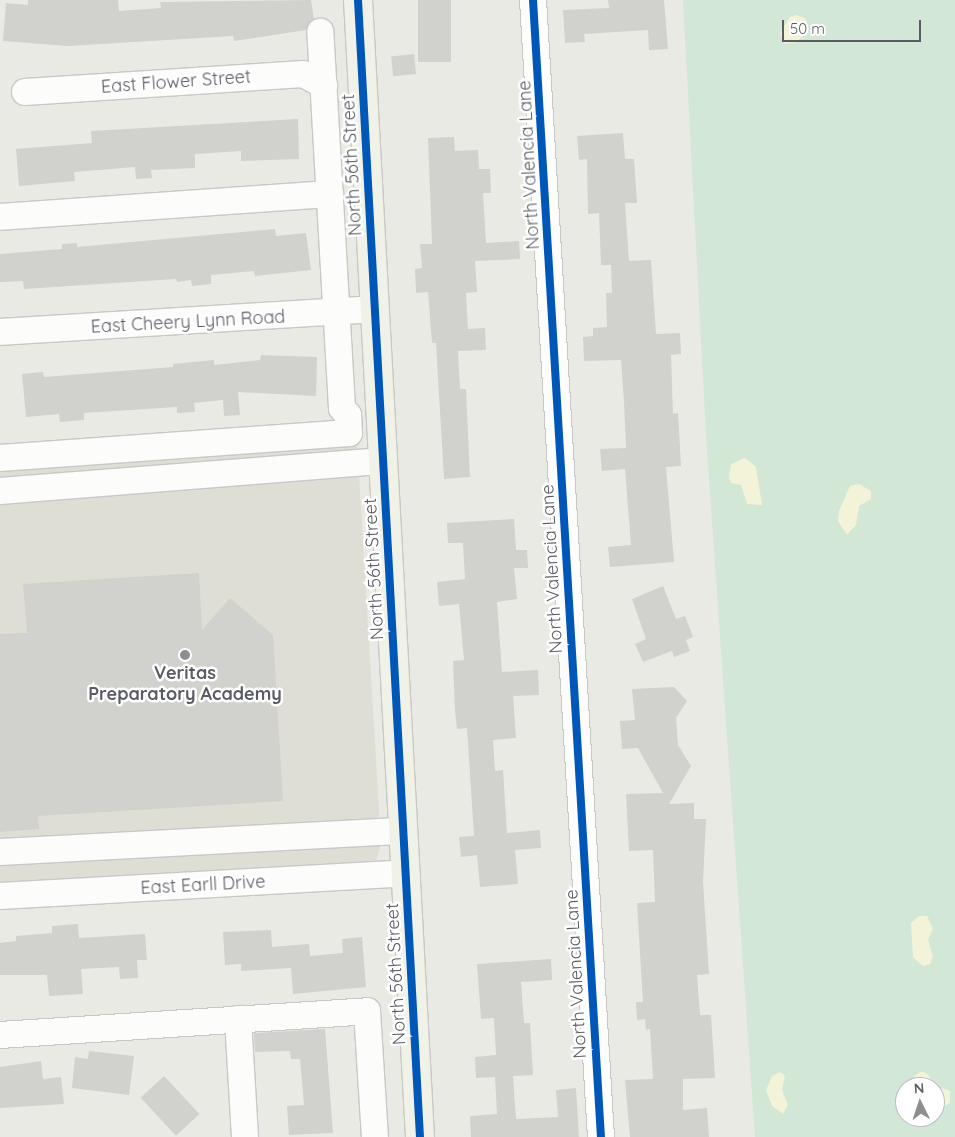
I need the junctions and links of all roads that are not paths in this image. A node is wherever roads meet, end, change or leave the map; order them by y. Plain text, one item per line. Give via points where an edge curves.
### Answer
1 (358, 0) edge
2 (533, 0) edge
3 (320, 32) dead end
4 (324, 85) junction
5 (25, 92) dead end
6 (330, 194) junction
7 (0, 217) edge
8 (375, 308) junction
9 (337, 313) junction
10 (0, 332) edge
11 (0, 458) edge
12 (383, 460) junction
13 (0, 491) edge
14 (404, 831) junction
15 (0, 852) edge
16 (406, 873) junction
17 (0, 896) edge
18 (238, 1019) junction
19 (0, 1035) edge
20 (246, 1137) edge
21 (375, 1137) edge
22 (420, 1137) edge
23 (601, 1137) edge

1 - 8 main road, North 56th Street
2 - 23 street, North Valencia Lane
3 - 4 street
4 - 5 street, East Flower Street via 303,74
4 - 6 street
6 - 7 street
6 - 9 street
8 - 9 street, East Cheery Lynn Road
8 - 12 main road, North 56th Street
9 - 10 street, East Cheery Lynn Road
9 - 11 street via 342,408 348,415 349,433
12 - 13 street
12 - 14 main road, North 56th Street
14 - 15 street
14 - 16 main road, North 56th Street
16 - 17 street, East Earll Drive
16 - 22 main road, North 56th Street
18 - 19 street
18 - 20 street
18 - 21 street via 367,1011

